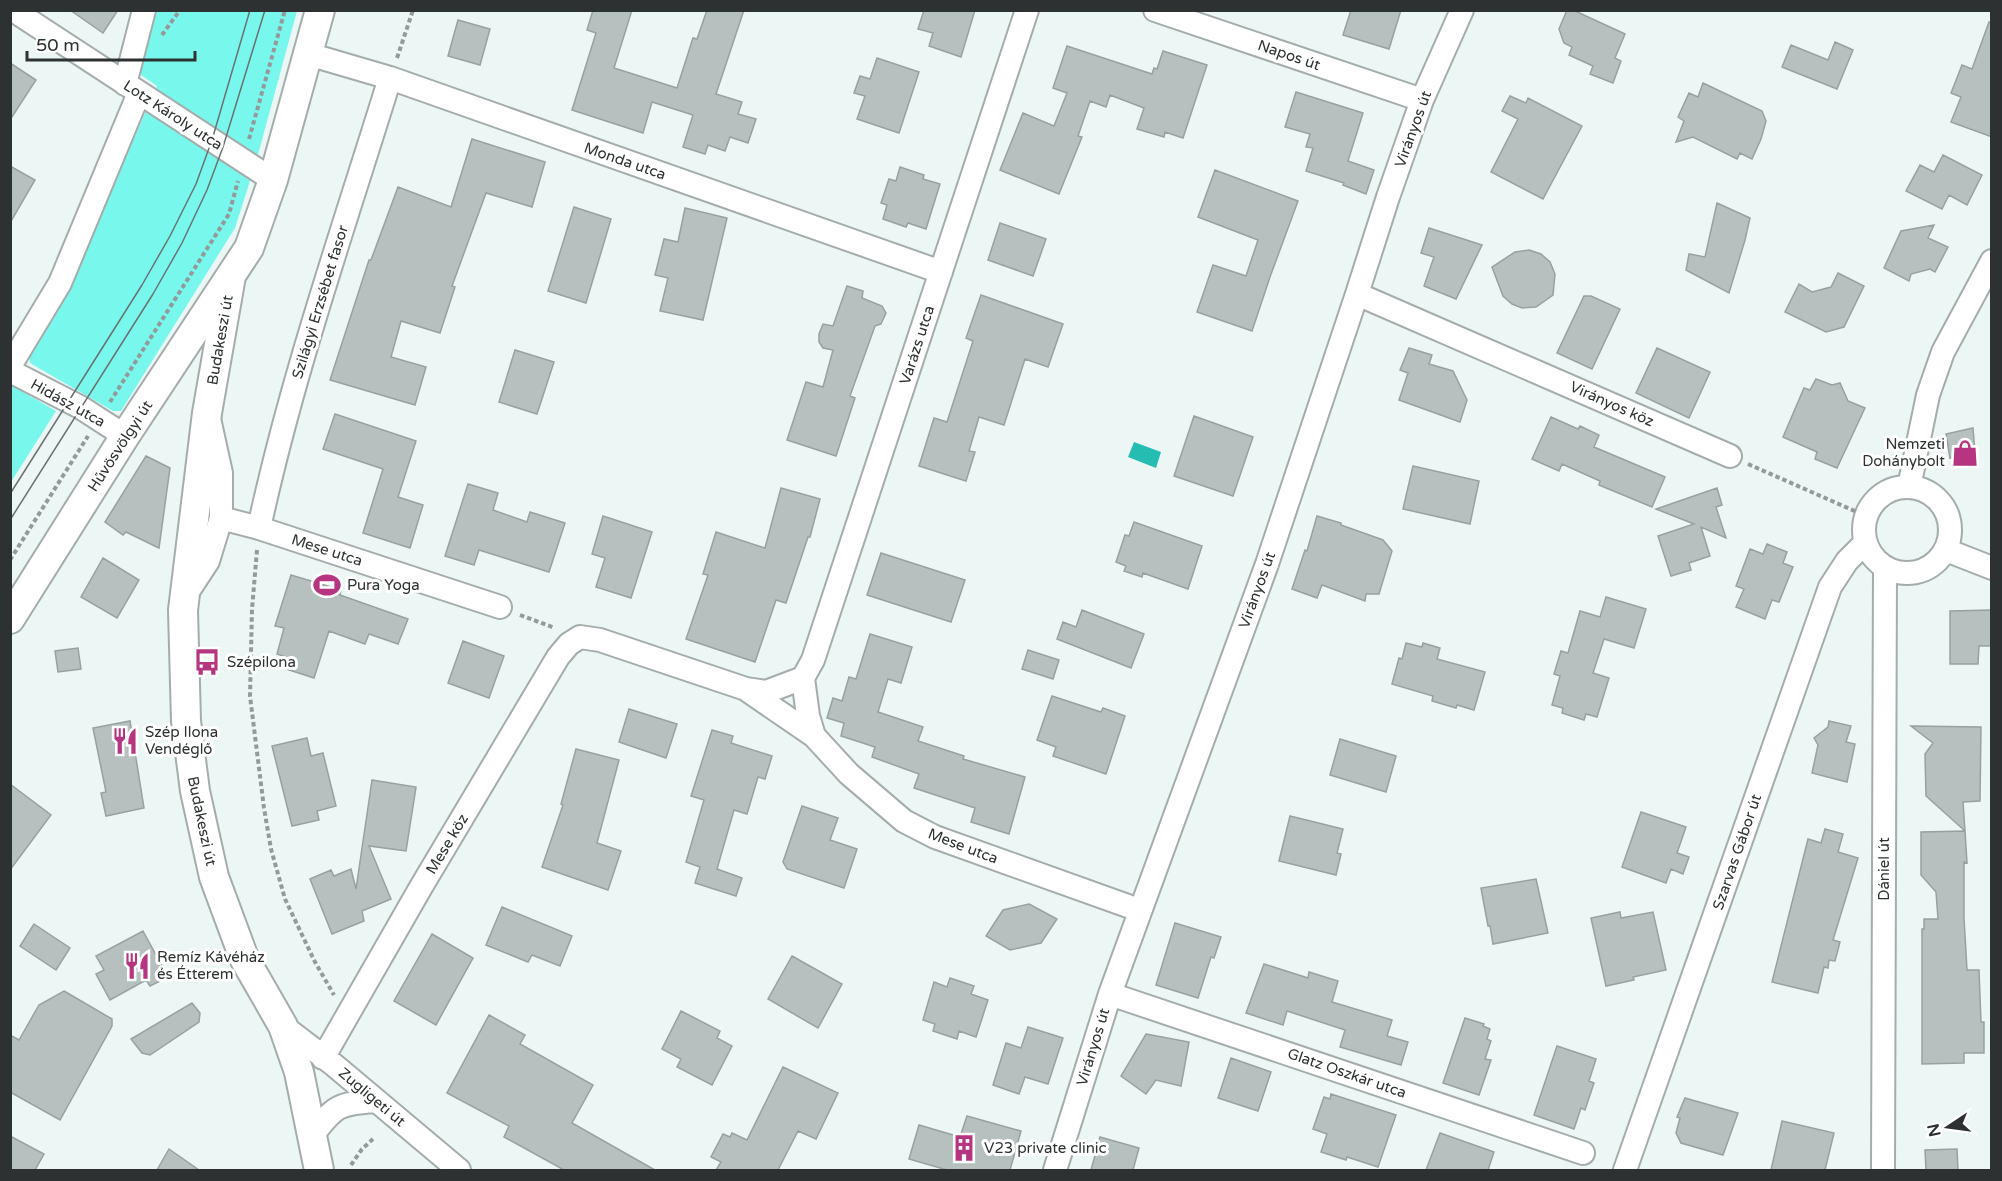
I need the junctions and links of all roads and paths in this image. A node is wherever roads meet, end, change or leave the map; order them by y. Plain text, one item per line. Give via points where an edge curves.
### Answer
1 (13, 10) edge
2 (144, 10) edge
3 (285, 10) edge
4 (320, 10) edge
5 (413, 10) edge
6 (1027, 10) edge
7 (1155, 10) edge
8 (1462, 10) edge
9 (308, 54) junction
10 (390, 78) junction
11 (132, 88) junction
12 (1422, 100) junction
13 (243, 160) junction
14 (273, 180) junction
15 (1992, 261) edge
16 (941, 272) junction
17 (231, 276) junction
18 (1358, 294) junction
19 (12, 374) edge
20 (207, 412) junction
21 (99, 419) junction
22 (125, 436) junction
23 (1730, 456) joint
24 (1909, 487) junction
25 (1866, 516) junction
26 (221, 518) junction
27 (259, 528) junction
28 (1865, 543) junction
29 (1946, 550) junction
30 (10, 560) edge
31 (1885, 568) junction
32 (1992, 568) edge
33 (184, 597) junction
34 (500, 608) joint
35 (10, 619) edge
36 (580, 637) junction
37 (803, 678) junction
38 (746, 689) junction
39 (814, 736) junction
40 (1139, 910) junction
41 (1110, 993) junction
42 (345, 1017) junction
43 (283, 1026) junction
44 (323, 1058) junction
45 (376, 1101) junction
46 (312, 1136) junction
47 (373, 1139) dead end
48 (1583, 1153) dead end
49 (351, 1165) dead end
50 (319, 1170) edge
51 (459, 1170) edge
52 (1055, 1170) edge
53 (1625, 1170) edge
54 (1883, 1170) edge

1 - 11 street, Lotz Károly utca
2 - 11 street
3 - 13 path
4 - 9 main road
5 - 10 path
6 - 16 street, Varázs utca
7 - 12 street, Napos út
8 - 12 street, Virányos út
9 - 10 street, Monda utca
9 - 14 main road
10 - 16 street, Monda utca
10 - 27 street, Szilágyi Erzsébet fasor via 294,387
11 - 13 street, Lotz Károly utca
11 - 19 street via 60,283
12 - 18 street, Virányos út
13 - 14 street, Lotz Károly utca
13 - 21 path via 229,214
14 - 17 main road via 249,248
15 - 24 street via 1943,352 1928,395
16 - 37 street, Varázs utca
17 - 20 main road, Budakeszi út
17 - 22 main road, Hűvösvölgyi út
18 - 23 street, Virányos köz
18 - 40 street, Virányos út via 1267,564
19 - 21 street, Hidász utca
20 - 26 street via 221,473
20 - 33 main road, Budakeszi út
21 - 22 street, Hidász utca
21 - 30 path
22 - 35 main road, Hűvösvölgyi út
23 - 25 path
24 - 25 street via 1886,492
24 - 29 street via 1931,494 1945,509 1950,530
25 - 28 street
26 - 27 street, Mese utca
26 - 33 street via 208,561
27 - 34 street, Mese utca
27 - 42 path via 250,696 271,849 285,899
28 - 31 street
28 - 53 street, Szarvas Gábor út via 1830,587
29 - 31 street via 1930,568 1918,573
29 - 32 street
31 - 54 street, Dániel út
33 - 43 main road, Budakeszi út via 186,721 202,831 224,909 244,958
34 - 36 path
36 - 38 street, Mese utca via 600,640
36 - 42 street, Mese köz via 558,657
37 - 38 street, Mese utca via 766,692
37 - 39 street, Mese utca
38 - 39 street, Mese utca
39 - 40 street, Mese utca via 849,774 904,821 935,837
40 - 41 street, Virányos út
41 - 48 street, Glatz Oszkár utca
41 - 52 street, Virányos út
42 - 44 street, Mese köz
43 - 44 street, Zugligeti út
43 - 46 main road, Budakeszi út via 299,1072
44 - 45 street, Zugligeti út
45 - 46 street via 348,1103 329,1113
45 - 51 street, Zugligeti út
46 - 50 main road, Budakeszi út
47 - 49 path

